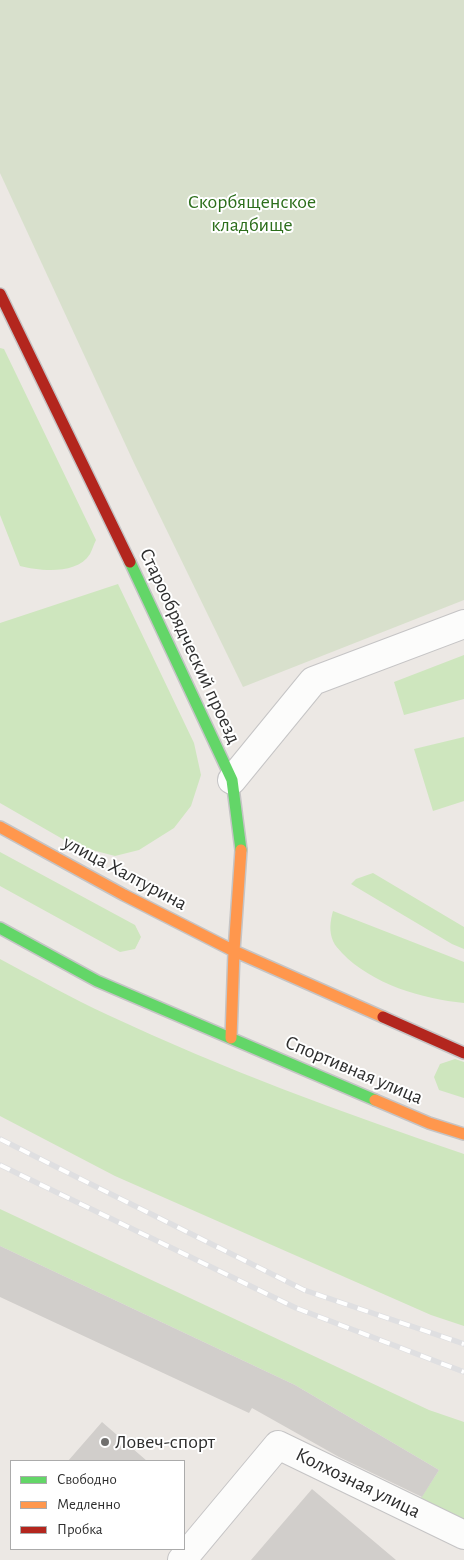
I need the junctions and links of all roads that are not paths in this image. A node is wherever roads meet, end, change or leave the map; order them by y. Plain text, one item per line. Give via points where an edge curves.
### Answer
1 (0, 294) edge
2 (464, 624) edge
3 (232, 780) junction
4 (0, 827) edge
5 (0, 928) edge
6 (234, 951) junction
7 (231, 1038) junction
8 (464, 1052) edge
9 (464, 1134) edge
10 (464, 1535) edge
11 (182, 1560) edge

1 - 3 main road, Старообрядческий проезд
2 - 3 street via 313,681
3 - 6 main road, Старообрядческий проезд via 242,855
4 - 6 main road, улица Халтурина
5 - 7 main road via 97,981
6 - 7 main road, Старообрядческий проезд
6 - 8 main road
7 - 9 main road, Спортивная улица
10 - 11 street, Колхозная улица via 278,1445

